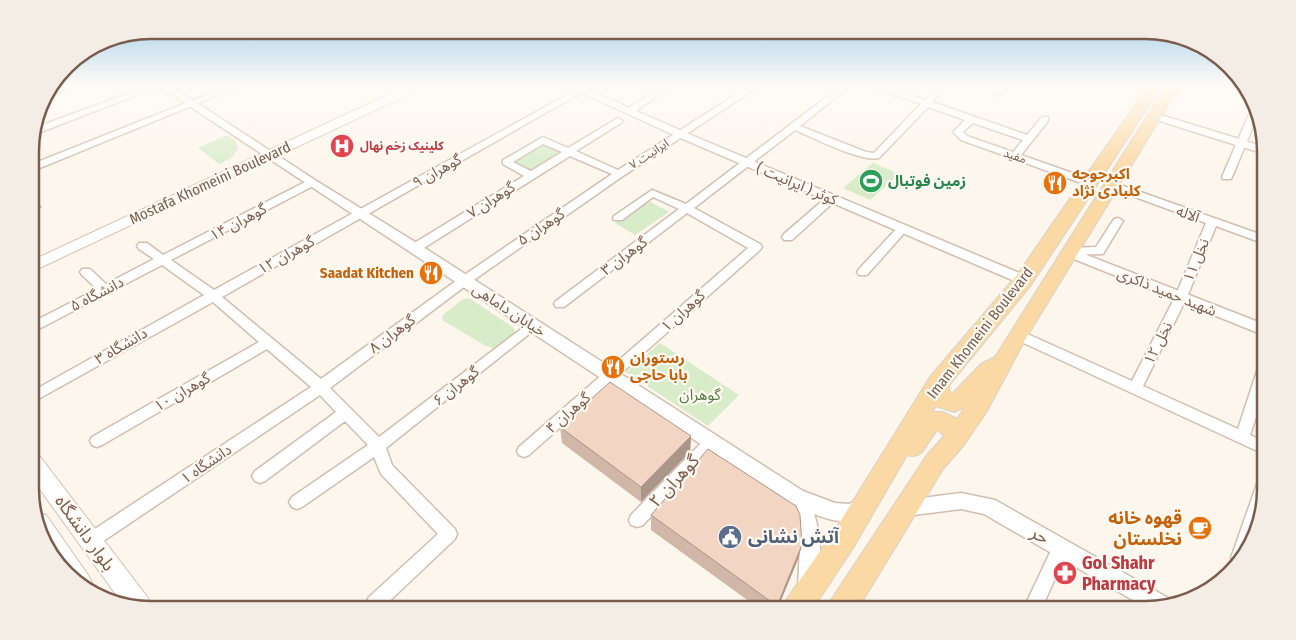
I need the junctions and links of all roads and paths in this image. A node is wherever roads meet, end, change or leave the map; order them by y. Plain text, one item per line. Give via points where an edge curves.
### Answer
1 (66, 116) edge
2 (162, 116) edge
3 (210, 116) edge
4 (340, 116) edge
5 (349, 116) edge
6 (534, 116) edge
7 (639, 116) edge
8 (708, 116) edge
9 (808, 116) edge
10 (914, 116) edge
11 (960, 116) edge
12 (1135, 116) edge
13 (1154, 116) joint
14 (966, 118) junction
15 (1044, 119) dead end
16 (1252, 119) edge
17 (618, 121) dead end
18 (43, 124) edge
19 (794, 127) junction
20 (680, 134) junction
21 (1028, 139) junction
22 (1241, 143) junction
23 (1257, 148) edge
24 (567, 152) junction
25 (265, 153) junction
26 (1015, 156) junction
27 (748, 162) junction
28 (39, 165) edge
29 (619, 174) junction
30 (530, 175) junction
31 (1227, 177) dead end
32 (311, 183) junction
33 (1091, 183) junction
34 (1112, 186) junction
35 (832, 198) junction
36 (688, 209) junction
37 (360, 215) junction
38 (618, 218) dead end
39 (1118, 221) dead end
40 (1212, 222) junction
41 (902, 229) junction
42 (788, 237) dead end
43 (1257, 237) edge
44 (143, 246) dead end
45 (415, 248) junction
46 (1069, 252) junction
47 (39, 253) edge
48 (164, 260) junction
49 (39, 263) edge
50 (86, 272) dead end
51 (863, 272) dead end
52 (1024, 280) junction
53 (464, 281) junction
54 (105, 290) junction
55 (212, 295) junction
56 (1181, 297) junction
57 (560, 304) dead end
58 (39, 324) edge
59 (533, 326) junction
60 (1257, 327) edge
61 (1018, 334) junction
62 (266, 343) junction
63 (1002, 363) junction
64 (611, 376) junction
65 (938, 383) junction
66 (321, 387) junction
67 (1134, 388) junction
68 (1257, 392) edge
69 (39, 393) edge
70 (345, 412) junction
71 (956, 438) junction
72 (1242, 438) junction
73 (97, 440) dead end
74 (711, 442) junction
75 (1257, 445) edge
76 (378, 446) junction
77 (524, 451) dead end
78 (890, 463) junction
79 (750, 467) junction
80 (39, 471) edge
81 (260, 476) dead end
82 (297, 502) dead end
83 (862, 507) junction
84 (906, 508) junction
85 (1253, 518) edge
86 (637, 520) dead end
87 (1245, 540) edge
88 (90, 541) junction
89 (1061, 547) junction
90 (808, 591) junction
91 (133, 600) edge
92 (377, 601) edge
93 (802, 601) edge
94 (847, 601) edge
95 (1036, 601) edge
96 (1154, 601) edge

1 - 18 street
2 - 28 street
3 - 25 street, خیابان داماهی
4 - 25 main road, Mostafa Khomeini Boulevard
5 - 25 main road, Mostafa Khomeini Boulevard
6 - 37 street, گوهران ۹
7 - 20 street, کوثر ( ایرانیت )
8 - 20 street, ایرانیت ۷
9 - 19 street, گوهران ۳
10 - 19 street via 876,156 864,155
11 - 14 street
12 - 33 main road, Imam Khomeini Boulevard
13 - 22 street
13 - 34 main road, Imam Khomeini Boulevard
14 - 21 street
14 - 26 street, مفید via 958,132 964,138
15 - 21 street
16 - 22 street
17 - 24 street, گوهران ۷
19 - 27 street, گوهران ۳
20 - 27 street, کوثر ( ایرانیت )
20 - 29 street, ایرانیت ۷
21 - 26 street
22 - 23 street
22 - 31 street
24 - 29 street
24 - 30 street, گوهران ۷
24 - 30 street via 543,140 506,162
25 - 32 street, خیابان داماهی
25 - 47 main road, Mostafa Khomeini Boulevard
25 - 49 main road, Mostafa Khomeini Boulevard
26 - 33 street, مفید
27 - 35 street, کوثر ( ایرانیت )
27 - 36 street, گوهران ۳
29 - 53 street, گوهران ۵
30 - 45 street, گوهران ۷
32 - 37 street, خیابان داماهی
32 - 48 street, گوهران ۱۴
33 - 52 main road, Imam Khomeini Boulevard
34 - 40 street, آلاله
34 - 46 main road, Imam Khomeini Boulevard
35 - 41 street, کوثر ( ایرانیت )
35 - 42 street
36 - 38 street via 652,193
36 - 57 street, گوهران ۳
36 - 64 street, گوهران ۱ via 756,247
37 - 45 street, خیابان داماهی
37 - 55 street, گوهران ۱۲
39 - 46 street via 1099,251
40 - 43 street, آلاله
40 - 56 street, نخل ۱۱
41 - 51 street
41 - 52 street, کوثر ( ایرانیت )
44 - 48 street
45 - 53 street, خیابان داماهی
46 - 56 street, شهید حمید ذاکری
46 - 61 main road, Imam Khomeini Boulevard
48 - 54 street, دانشگاه ۵
48 - 55 street
50 - 54 street
52 - 65 main road, Imam Khomeini Boulevard
53 - 59 street, خیابان داماهی
53 - 66 street, گوهران ۸
54 - 58 street, دانشگاه ۵
55 - 62 street
55 - 69 street, دانشگاه ۳
56 - 60 street, شهید حمید ذاکری
56 - 67 street, نخل ۱۲
59 - 64 street, خیابان داماهی
59 - 76 street, گوهران ۶
61 - 63 main road, Imam Khomeini Boulevard
61 - 67 street
62 - 66 street
62 - 73 street, گوهران ۱۰
63 - 65 main road via 987,370 961,402 947,403 938,395
63 - 71 main road, Imam Khomeini Boulevard
64 - 74 street, خیابان داماهی
64 - 77 street, گوهران ۴
65 - 78 main road, Imam Khomeini Boulevard
66 - 70 street
66 - 88 street, دانشگاه ۱
67 - 72 street
68 - 72 street
70 - 76 street
70 - 81 street
71 - 78 main road via 948,424 935,420 927,426 910,452
71 - 84 main road, Imam Khomeini Boulevard via 935,462
72 - 75 street
74 - 79 street, خیابان داماهی
74 - 86 street, گوهران ۲
76 - 82 street, گوهران ۶
76 - 92 street via 386,469 449,534
78 - 83 main road, Imam Khomeini Boulevard
79 - 83 street, خیابان داماهی via 811,503 832,511 850,513
79 - 90 street, خیابان داماهی via 806,517 810,548
80 - 88 main road, بلوار دانشگاه
83 - 90 main road, Imam Khomeini Boulevard
84 - 89 street, حر via 961,501 988,506
84 - 94 main road, Imam Khomeini Boulevard
85 - 87 street
88 - 91 main road, بلوار دانشگاه
89 - 95 street
89 - 96 street, حر
90 - 93 main road, Imam Khomeini Boulevard

